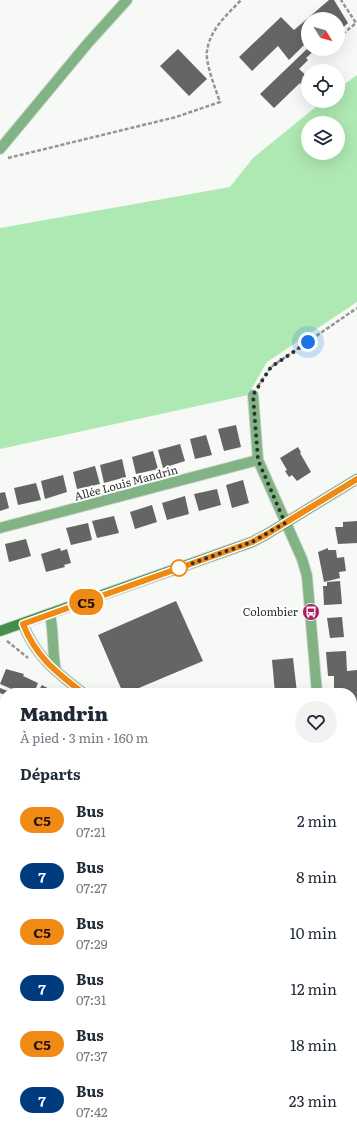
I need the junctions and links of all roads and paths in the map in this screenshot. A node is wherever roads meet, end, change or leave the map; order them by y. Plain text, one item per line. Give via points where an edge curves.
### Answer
1 (126, 0) edge
2 (241, 0) edge
3 (341, 0) edge
4 (356, 23) edge
5 (345, 32) edge
6 (0, 149) edge
7 (6, 159) dead end
8 (357, 308) edge
9 (253, 395) joint
10 (258, 460) junction
11 (357, 479) edge
12 (285, 523) junction
13 (0, 528) edge
14 (50, 614) junction
15 (23, 624) junction
16 (0, 632) edge
17 (56, 671) junction
18 (77, 688) edge
19 (317, 688) edge

1 - 6 street
2 - 7 path via 223,18 213,33 206,52 220,102 176,117
3 - 4 path
4 - 5 path
8 - 9 path via 271,367
9 - 10 street
10 - 12 street
10 - 13 street, Allée Louis Mandrin
11 - 12 main road
12 - 14 main road via 252,542
12 - 19 street via 308,576
14 - 15 main road
14 - 17 street
15 - 16 main road
15 - 17 street via 28,638 43,660
17 - 18 street

